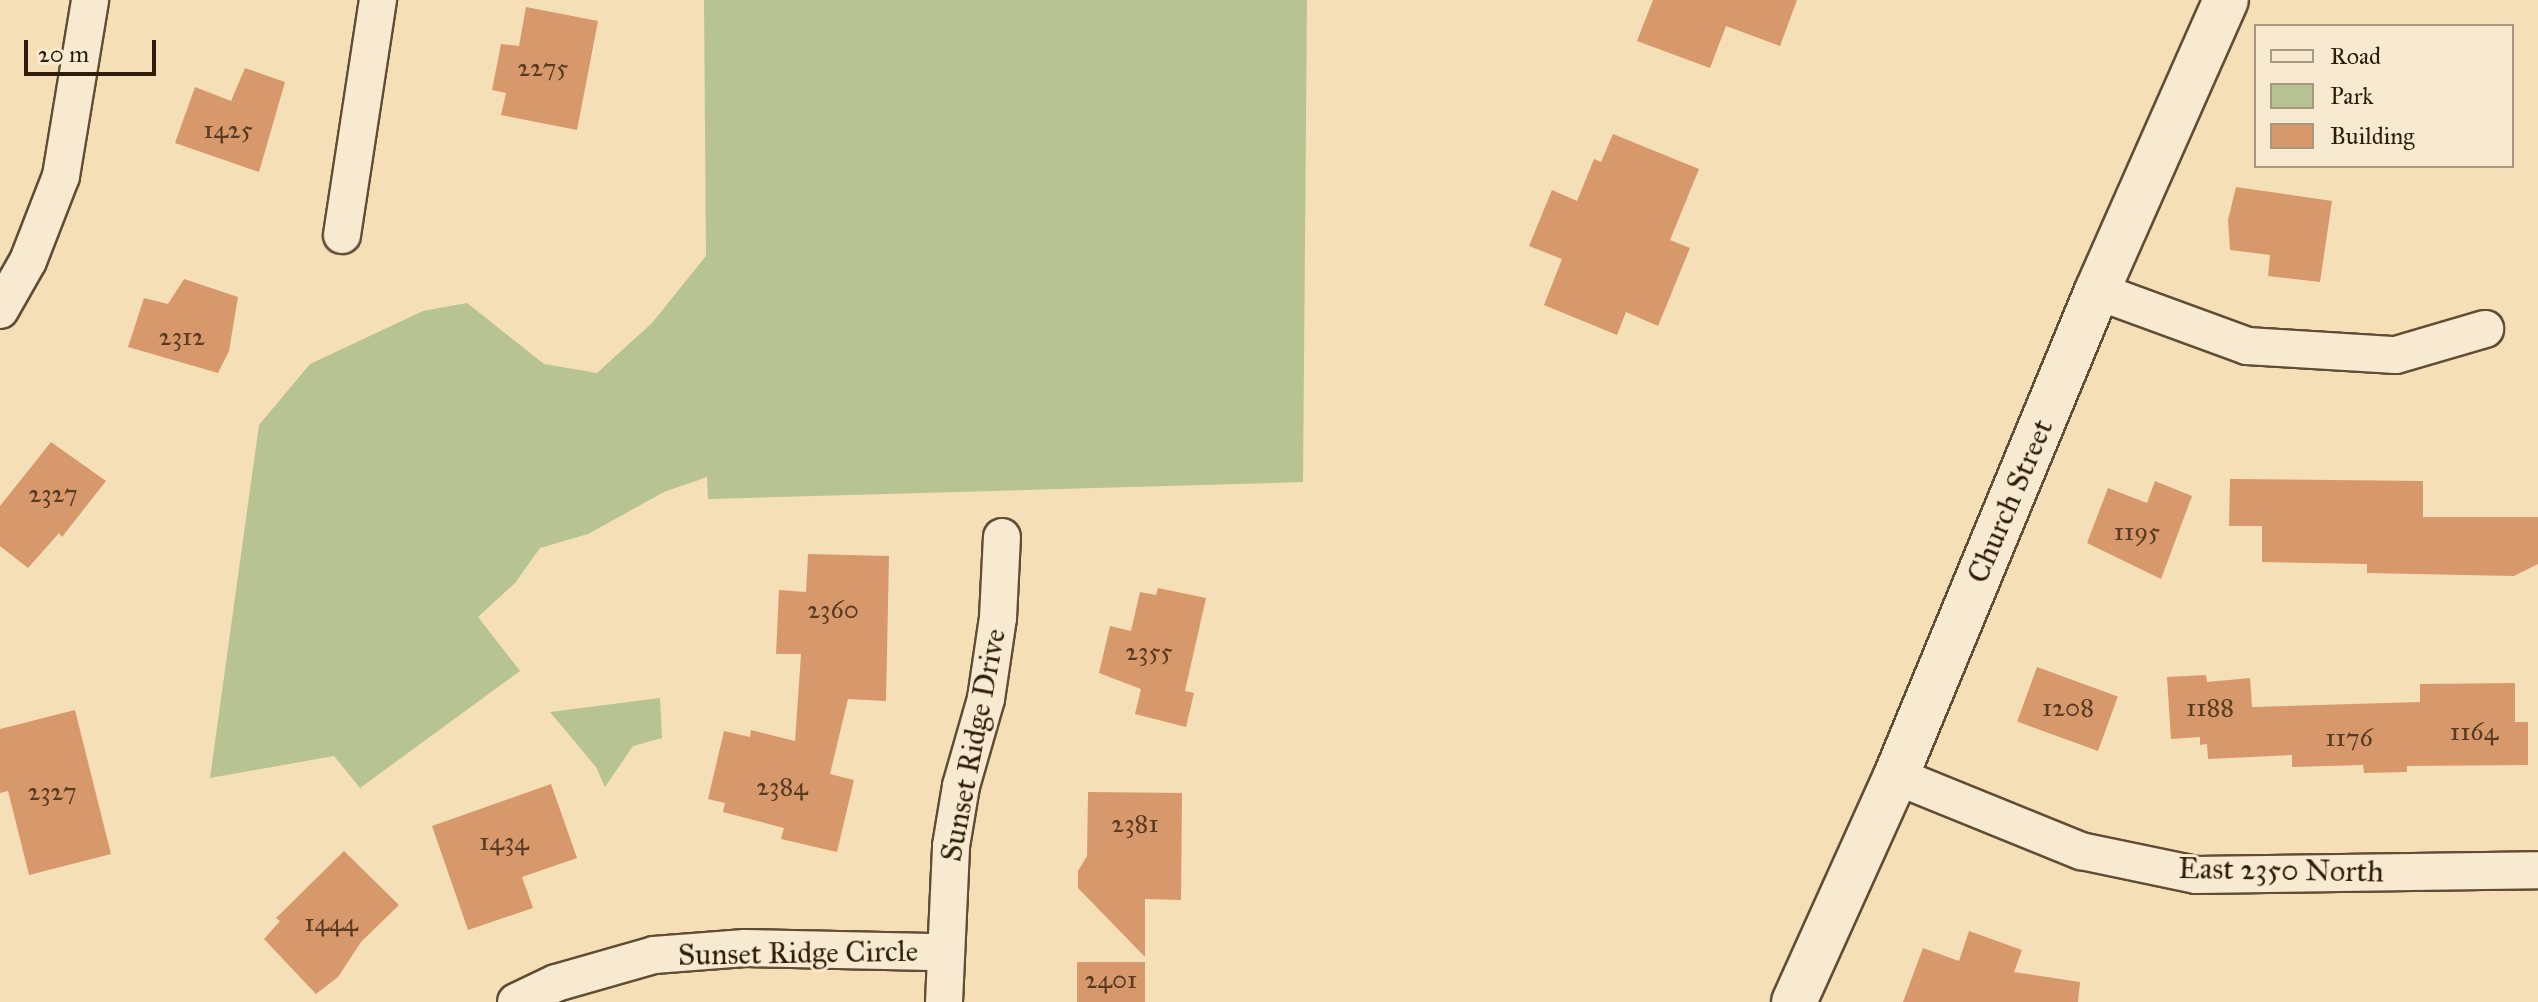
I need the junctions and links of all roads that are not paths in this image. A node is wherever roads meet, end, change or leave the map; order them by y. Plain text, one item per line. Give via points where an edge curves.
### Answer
1 (90, 0) edge
2 (378, 0) edge
3 (2226, 0) edge
4 (342, 235) dead end
5 (2097, 291) junction
6 (0, 310) edge
7 (2485, 329) dead end
8 (1002, 537) dead end
9 (1896, 776) junction
10 (2538, 870) edge
11 (943, 952) junction
12 (516, 1002) edge
13 (944, 1002) edge
14 (1794, 1002) edge

1 - 6 street via 61,176 28,261
2 - 4 street
3 - 5 street, Church Street
5 - 7 street via 2247,346 2396,355
5 - 9 street, Church Street
8 - 11 street, Sunset Ridge Drive via 998,618 986,699 953,831
9 - 10 street, East 2350 North via 2081,851 2196,875
9 - 14 street, Church Street
11 - 12 street, Sunset Ridge Circle via 745,948 654,955 556,983
11 - 13 street, Sunset Ridge Drive

